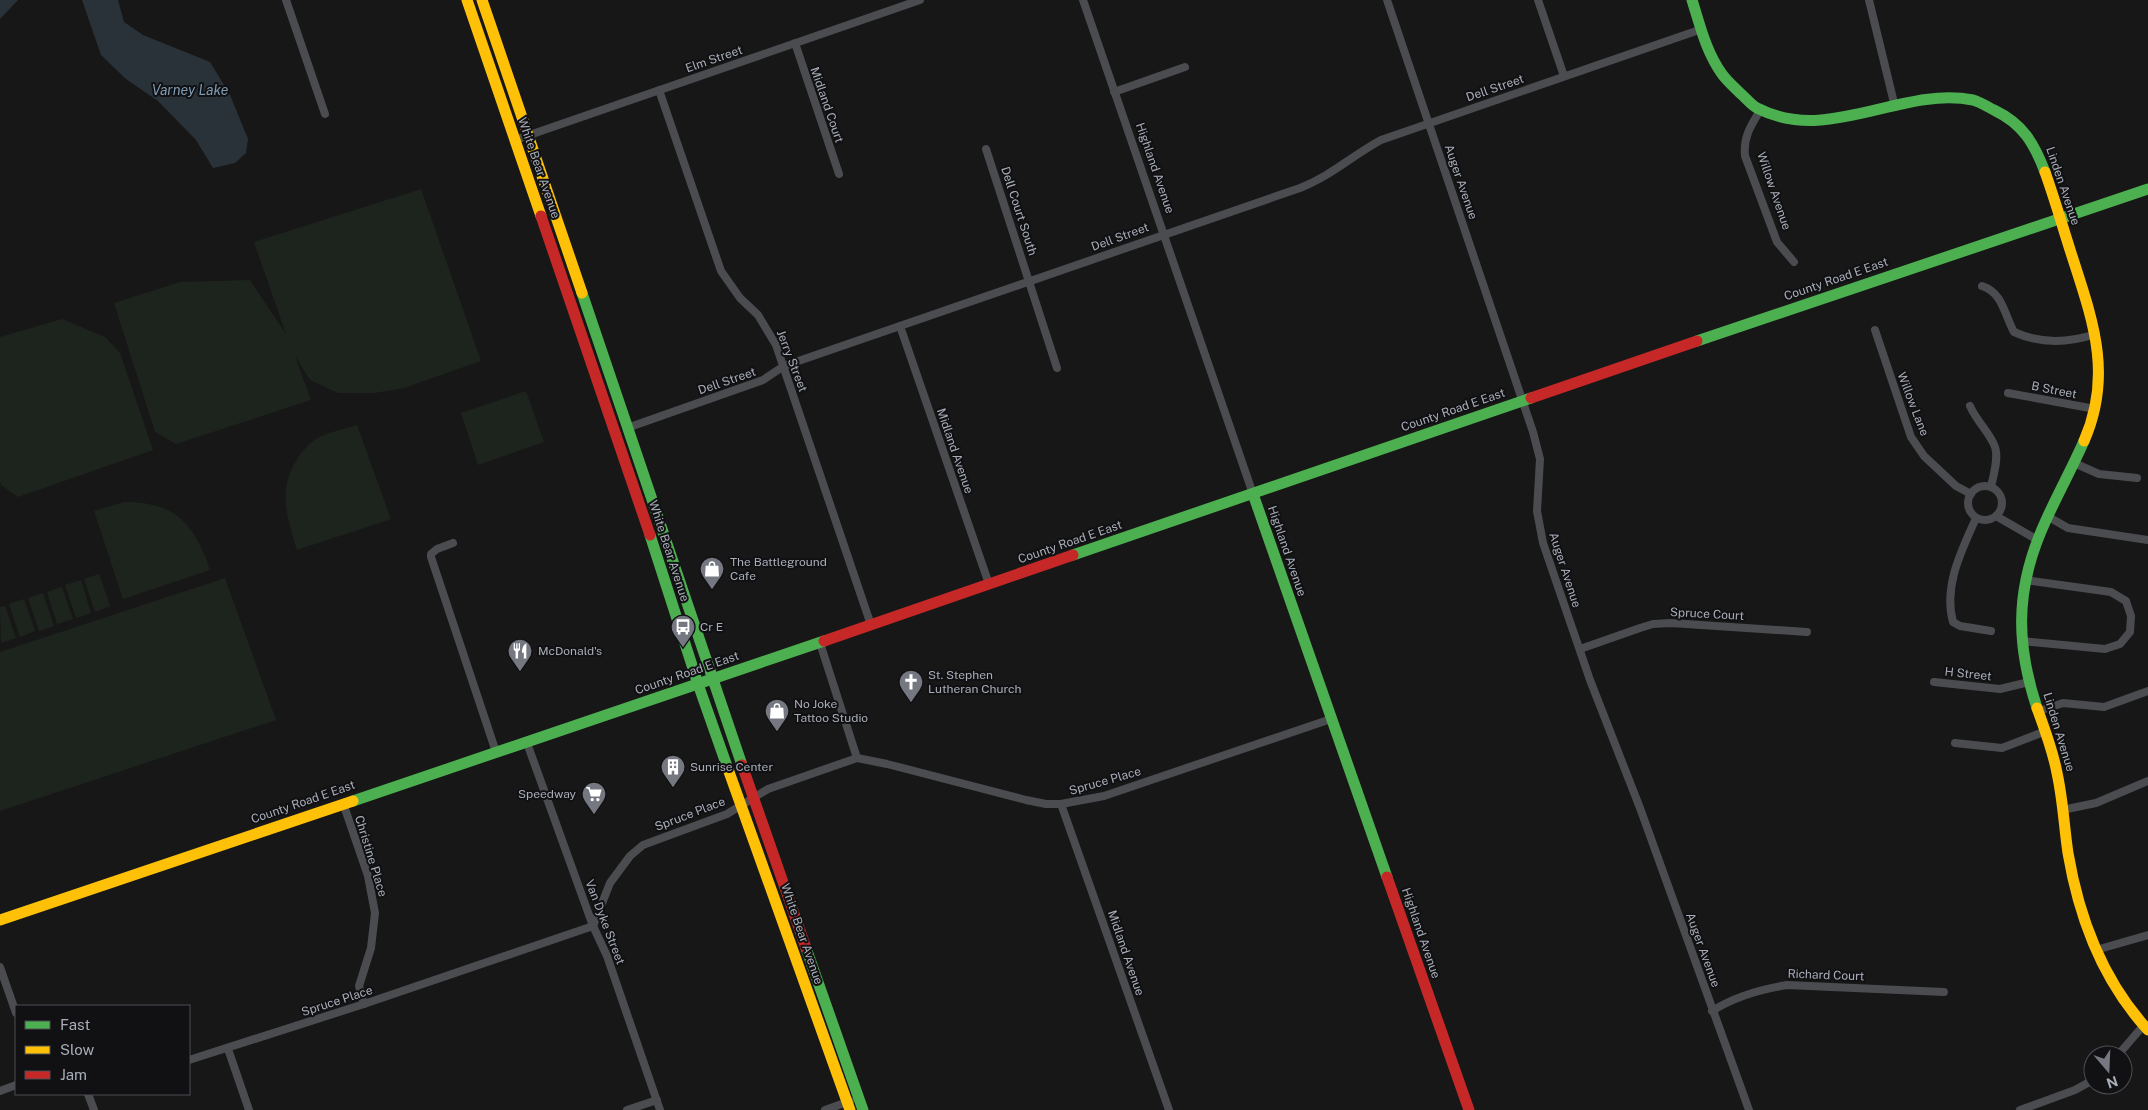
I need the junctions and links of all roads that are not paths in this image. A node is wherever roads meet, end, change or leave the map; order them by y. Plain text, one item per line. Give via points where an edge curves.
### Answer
1 (286, 0) edge
2 (467, 0) edge
3 (482, 0) edge
4 (920, 0) edge
5 (1083, 0) edge
6 (1387, 0) edge
7 (1538, 0) edge
8 (1692, 0) edge
9 (1869, 0) edge
10 (1702, 29) junction
11 (794, 43) junction
12 (1185, 67) dead end
13 (1564, 76) junction
14 (659, 90) junction
15 (1114, 92) junction
16 (1895, 106) junction
17 (1760, 109) junction
18 (325, 114) dead end
19 (1430, 123) junction
20 (528, 135) junction
21 (515, 140) junction
22 (986, 149) dead end
23 (839, 174) dead end
24 (2148, 188) edge
25 (2060, 218) junction
26 (1163, 234) junction
27 (1794, 262) dead end
28 (1030, 281) junction
29 (1982, 286) dead end
30 (900, 326) junction
31 (1875, 330) dead end
32 (2096, 334) junction
33 (784, 366) junction
34 (1058, 368) dead end
35 (2008, 393) dead end
36 (1523, 400) junction
37 (1970, 406) dead end
38 (2095, 409) junction
39 (627, 428) junction
40 (2074, 463) junction
41 (2137, 478) dead end
42 (1991, 487) junction
43 (1252, 494) junction
44 (1970, 494) junction
45 (1996, 516) junction
46 (2047, 516) junction
47 (1976, 518) junction
48 (2036, 539) junction
49 (2148, 540) edge
50 (453, 543) dead end
51 (2025, 580) junction
52 (989, 584) junction
53 (871, 625) junction
54 (1991, 631) dead end
55 (1807, 632) dead end
56 (2022, 641) junction
57 (820, 643) junction
58 (1580, 649) junction
59 (713, 679) junction
60 (1934, 682) dead end
61 (2029, 682) junction
62 (698, 684) junction
63 (2148, 691) edge
64 (2039, 711) junction
65 (1331, 719) junction
66 (2046, 732) junction
67 (527, 743) junction
68 (1956, 743) dead end
69 (496, 752) junction
70 (857, 758) junction
71 (2148, 781) edge
72 (753, 797) junction
73 (343, 803) junction
74 (742, 804) junction
75 (1062, 804) junction
76 (2062, 810) junction
77 (0, 920) edge
78 (593, 926) junction
79 (2148, 935) edge
80 (2096, 950) junction
81 (0, 967) edge
82 (1944, 992) dead end
83 (364, 1004) junction
84 (15, 1010) edge
85 (1712, 1011) junction
86 (2146, 1028) edge
87 (2128, 1045) edge
88 (228, 1049) junction
89 (190, 1060) edge
90 (15, 1085) edge
91 (2083, 1085) edge
92 (0, 1090) edge
93 (88, 1095) edge
94 (859, 1098) junction
95 (656, 1100) junction
96 (848, 1106) edge
97 (94, 1110) edge
98 (249, 1110) edge
99 (627, 1110) edge
100 (660, 1110) edge
101 (825, 1110) edge
102 (863, 1110) edge
103 (1168, 1110) edge
104 (1469, 1110) edge
105 (1749, 1110) edge
106 (2020, 1110) edge

1 - 18 street
2 - 21 main road, White Bear Avenue
3 - 20 main road, White Bear Avenue
4 - 11 street, Elm Street
5 - 15 street, Highland Avenue
6 - 19 street, Auger Avenue
7 - 13 street
8 - 10 main road
9 - 16 street
10 - 13 street, Dell Street
10 - 17 main road via 1709,51 1725,78
11 - 14 street, Elm Street
11 - 23 street, Midland Court
12 - 15 street
13 - 19 street, Dell Street
14 - 20 street, Elm Street
14 - 33 street, Jerry Street via 721,271 768,330
15 - 26 street, Highland Avenue
16 - 17 main road, Linden Avenue via 1841,120 1810,122 1792,120
16 - 25 main road, Linden Avenue via 1959,97 2002,111 2026,134 2035,148
17 - 27 street, Willow Avenue via 1748,129 1744,144 1746,156 1777,242
19 - 26 street, Dell Street via 1382,140 1316,182
19 - 36 street, Auger Avenue
20 - 21 street, Elm Street
20 - 39 main road, White Bear Avenue
21 - 62 main road, White Bear Avenue via 616,432
22 - 28 street, Dell Court South
24 - 25 main road, County Road E East
25 - 32 main road, Linden Avenue
25 - 36 main road, County Road E East
26 - 28 street, Dell Street
26 - 43 street, Highland Avenue
28 - 30 street, Dell Street
28 - 34 street, Dell Court South
29 - 32 street via 1992,289 2000,298 2014,332 2024,337 2060,342
30 - 33 street, Dell Street
30 - 52 street, Midland Avenue
31 - 44 street, Willow Lane via 1911,437 1924,456 1956,486
32 - 38 main road, Linden Avenue via 2100,364
33 - 39 street, Dell Street via 763,380
33 - 53 street, Jerry Street
35 - 38 street, B Street
36 - 43 main road, County Road E East
36 - 58 street, Auger Avenue via 1540,459 1537,511 1543,543
37 - 42 street via 1996,449
38 - 40 main road, Linden Avenue
39 - 59 main road, White Bear Avenue
40 - 41 street via 2099,474
40 - 46 main road, Linden Avenue
42 - 44 street via 1979,487
42 - 45 street via 2000,495 2002,502
43 - 52 main road, County Road E East
43 - 65 main road, Highland Avenue
44 - 47 street via 1968,507
45 - 47 street via 1988,520
45 - 48 street
46 - 48 main road, Linden Avenue
46 - 49 street via 2068,528
47 - 54 street via 1953,574 1950,614 1952,622 1960,626
48 - 51 main road, Linden Avenue
50 - 69 street via 430,554
51 - 56 main road, Linden Avenue via 2021,606
51 - 56 street via 2111,592 2126,601 2131,616 2130,632 2120,644 2105,649
52 - 53 main road, County Road E East
53 - 57 main road, County Road E East
55 - 58 street, Spruce Court via 1653,624
56 - 61 main road, Linden Avenue
57 - 59 main road, County Road E East
57 - 70 street
58 - 85 street, Auger Avenue
59 - 62 main road, County Road E East
59 - 72 main road, White Bear Avenue
60 - 61 street, H Street via 2000,689
61 - 64 main road, Linden Avenue
62 - 67 main road, County Road E East
62 - 74 main road, White Bear Avenue
63 - 64 street via 2104,707 2063,703
64 - 66 main road, Linden Avenue
65 - 75 street, Spruce Place via 1104,796
65 - 104 main road, Highland Avenue
66 - 68 street via 2002,748
66 - 76 main road, Linden Avenue via 2058,775
67 - 69 main road, County Road E East
67 - 78 street, Van Dyke Street
69 - 73 main road, County Road E East
70 - 72 street, Spruce Place
70 - 75 street, Spruce Place via 1026,800
71 - 76 street via 2096,803
72 - 74 street, Spruce Place
72 - 94 main road, White Bear Avenue
73 - 77 main road, County Road E East
73 - 83 street, Christine Place via 370,885 375,913 371,948 359,986
74 - 78 street, Spruce Place via 727,814 643,845 610,882
74 - 96 main road, White Bear Avenue
75 - 103 street, Midland Avenue
76 - 80 main road, Linden Avenue via 2076,886
78 - 83 street, Spruce Place
78 - 95 street, Van Dyke Street via 607,956
79 - 80 street
80 - 86 main road, Linden Avenue via 2119,997
81 - 84 street
82 - 85 street, Richard Court via 1787,984 1723,1004
83 - 88 street, Spruce Place
85 - 105 street, Auger Avenue
86 - 87 street
88 - 89 street, Spruce Place
88 - 98 street
90 - 92 street
91 - 106 street
93 - 97 street
94 - 96 street
94 - 102 main road, White Bear Avenue
95 - 99 street
95 - 100 street, Van Dyke Street
96 - 101 street

